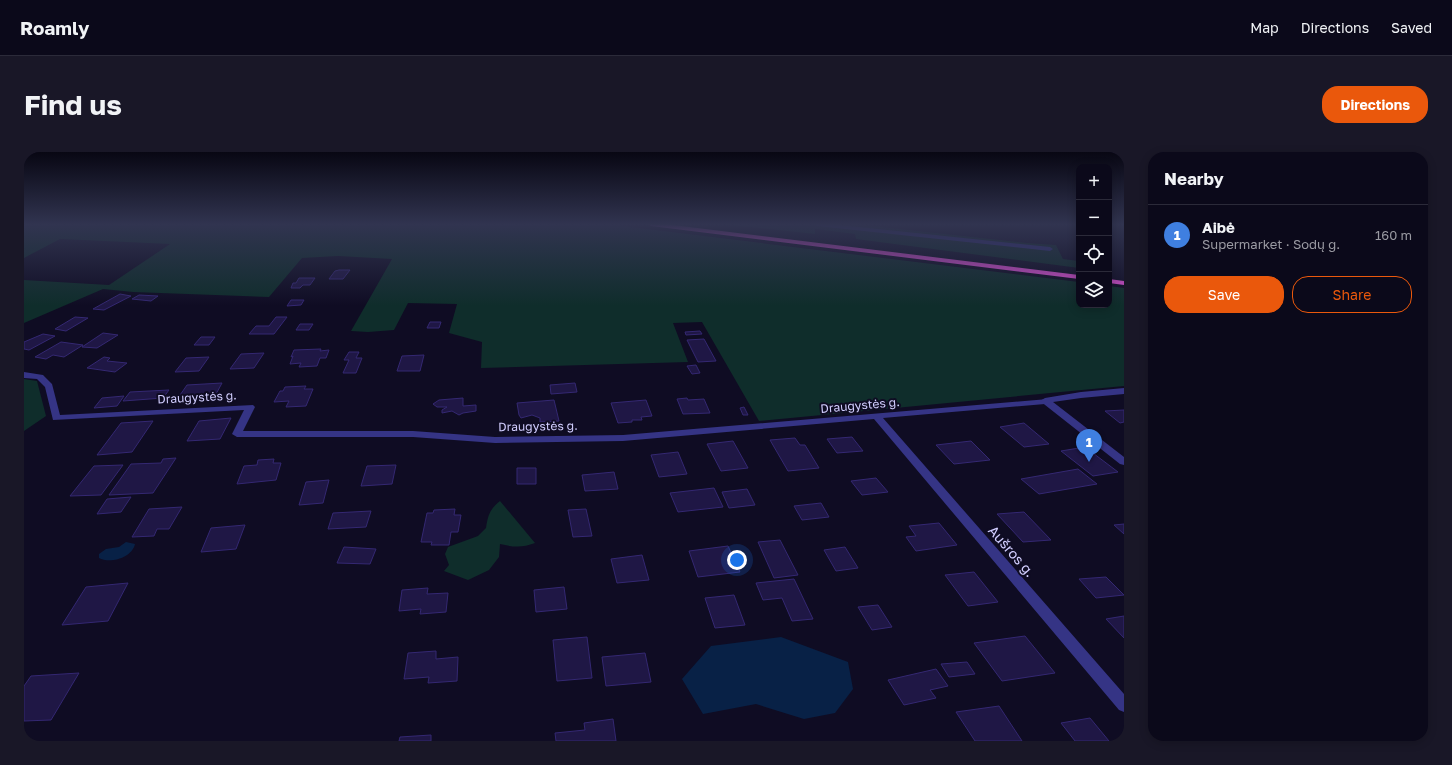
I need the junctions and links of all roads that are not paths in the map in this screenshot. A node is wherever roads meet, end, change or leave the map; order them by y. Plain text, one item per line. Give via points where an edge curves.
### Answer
1 (873, 251) edge
2 (918, 251) edge
3 (1076, 271) edge
4 (1112, 275) edge
5 (1076, 277) edge
6 (1124, 277) edge
7 (1112, 281) edge
8 (1124, 283) edge
9 (24, 375) edge
10 (1124, 391) edge
11 (1045, 402) junction
12 (877, 417) junction
13 (1124, 462) edge
14 (1124, 705) edge

1 - 5 highway
2 - 3 highway
4 - 6 highway
7 - 8 highway
9 - 12 street, Draugystės g. via 40,377 49,386 56,418 250,407 237,434 413,434 496,440 622,438
10 - 11 street, Draugystės g.
11 - 12 street, Draugystės g.
11 - 13 street
12 - 14 street, Aušros g.

